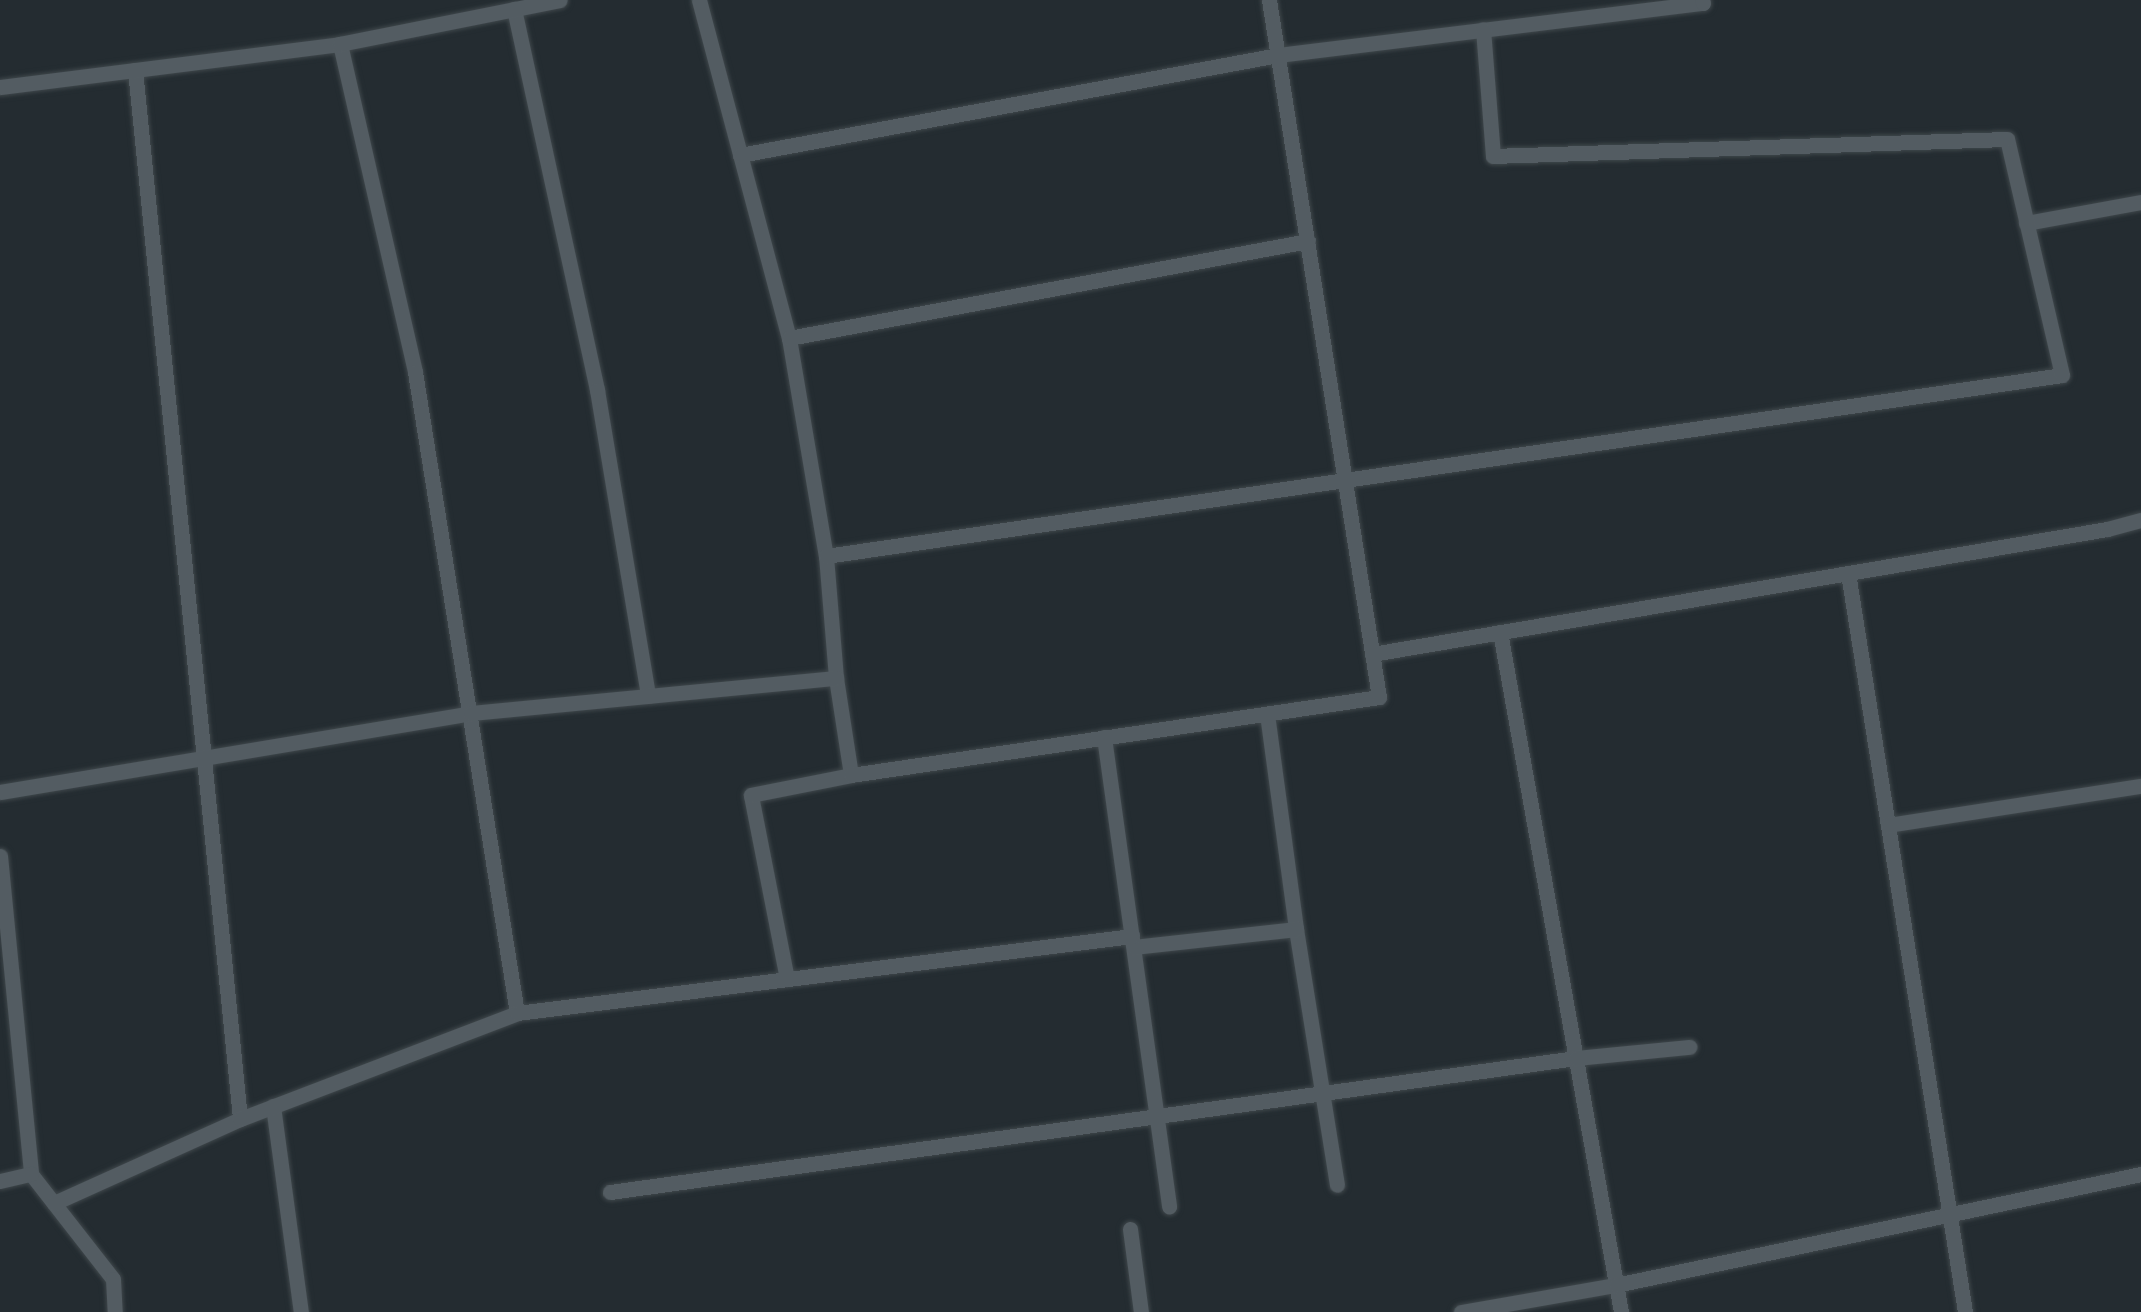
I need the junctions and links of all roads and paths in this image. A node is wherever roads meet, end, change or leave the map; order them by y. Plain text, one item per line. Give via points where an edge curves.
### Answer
1 (560, 0) edge
2 (699, 0) edge
3 (1269, 0) edge
4 (1702, 0) edge
5 (514, 9) junction
6 (1484, 29) junction
7 (340, 44) junction
8 (1278, 55) junction
9 (135, 70) junction
10 (0, 87) edge
11 (740, 155) junction
12 (2141, 202) edge
13 (2026, 223) junction
14 (1308, 241) junction
15 (789, 338) junction
16 (1346, 480) junction
17 (2141, 520) edge
18 (826, 556) junction
19 (1848, 573) junction
20 (1500, 632) junction
21 (1372, 654) junction
22 (836, 678) junction
23 (648, 696) junction
24 (471, 713) junction
25 (1267, 714) junction
26 (1104, 737) junction
27 (207, 758) junction
28 (851, 775) junction
29 (2141, 786) edge
30 (0, 792) edge
31 (1888, 825) junction
32 (0, 856) edge
33 (1296, 929) junction
34 (1133, 941) junction
35 (787, 979) junction
36 (517, 1013) junction
37 (1689, 1047) dead end
38 (1576, 1058) junction
39 (1322, 1092) junction
40 (273, 1106) junction
41 (1156, 1114) junction
42 (240, 1119) junction
43 (31, 1174) junction
44 (2141, 1174) edge
45 (0, 1181) edge
46 (1337, 1185) dead end
47 (610, 1192) dead end
48 (54, 1203) junction
49 (1168, 1207) dead end
50 (1950, 1216) junction
51 (1130, 1229) dead end
52 (1616, 1285) junction
53 (115, 1312) edge
54 (301, 1312) edge
55 (1141, 1312) edge
56 (1461, 1312) edge
57 (1621, 1312) edge
58 (1965, 1312) edge

1 - 5 street
2 - 11 street
3 - 8 street
4 - 6 street via 1703,3
5 - 7 street
5 - 23 street via 597,390
6 - 8 street
6 - 13 street via 1493,156 2007,139
7 - 9 street
7 - 24 street via 415,372
8 - 11 street
8 - 14 street
9 - 10 street
9 - 27 street
11 - 15 street
12 - 13 street
13 - 16 street via 2062,375
14 - 15 street
14 - 16 street
15 - 18 street
16 - 18 street
16 - 21 street
17 - 19 street
18 - 22 street
19 - 20 street
19 - 31 street
20 - 21 street
20 - 38 street
21 - 25 street via 1379,697
22 - 23 street
22 - 28 street
23 - 24 street
24 - 27 street
24 - 36 street
25 - 26 street
25 - 33 street
26 - 28 street
26 - 34 street
27 - 30 street
27 - 42 street
28 - 35 street via 751,795
29 - 31 street
31 - 50 street
32 - 43 street
33 - 34 street
33 - 39 street
34 - 35 street
34 - 41 street
35 - 36 street
36 - 40 street
37 - 38 street
38 - 39 street
38 - 52 street
39 - 41 street
39 - 46 street
40 - 42 street
40 - 54 street
41 - 47 street
41 - 49 street
42 - 48 street
43 - 45 street
43 - 48 street
44 - 50 street
48 - 53 street via 113,1279
50 - 52 street
50 - 58 street
51 - 55 street
52 - 56 street
52 - 57 street

